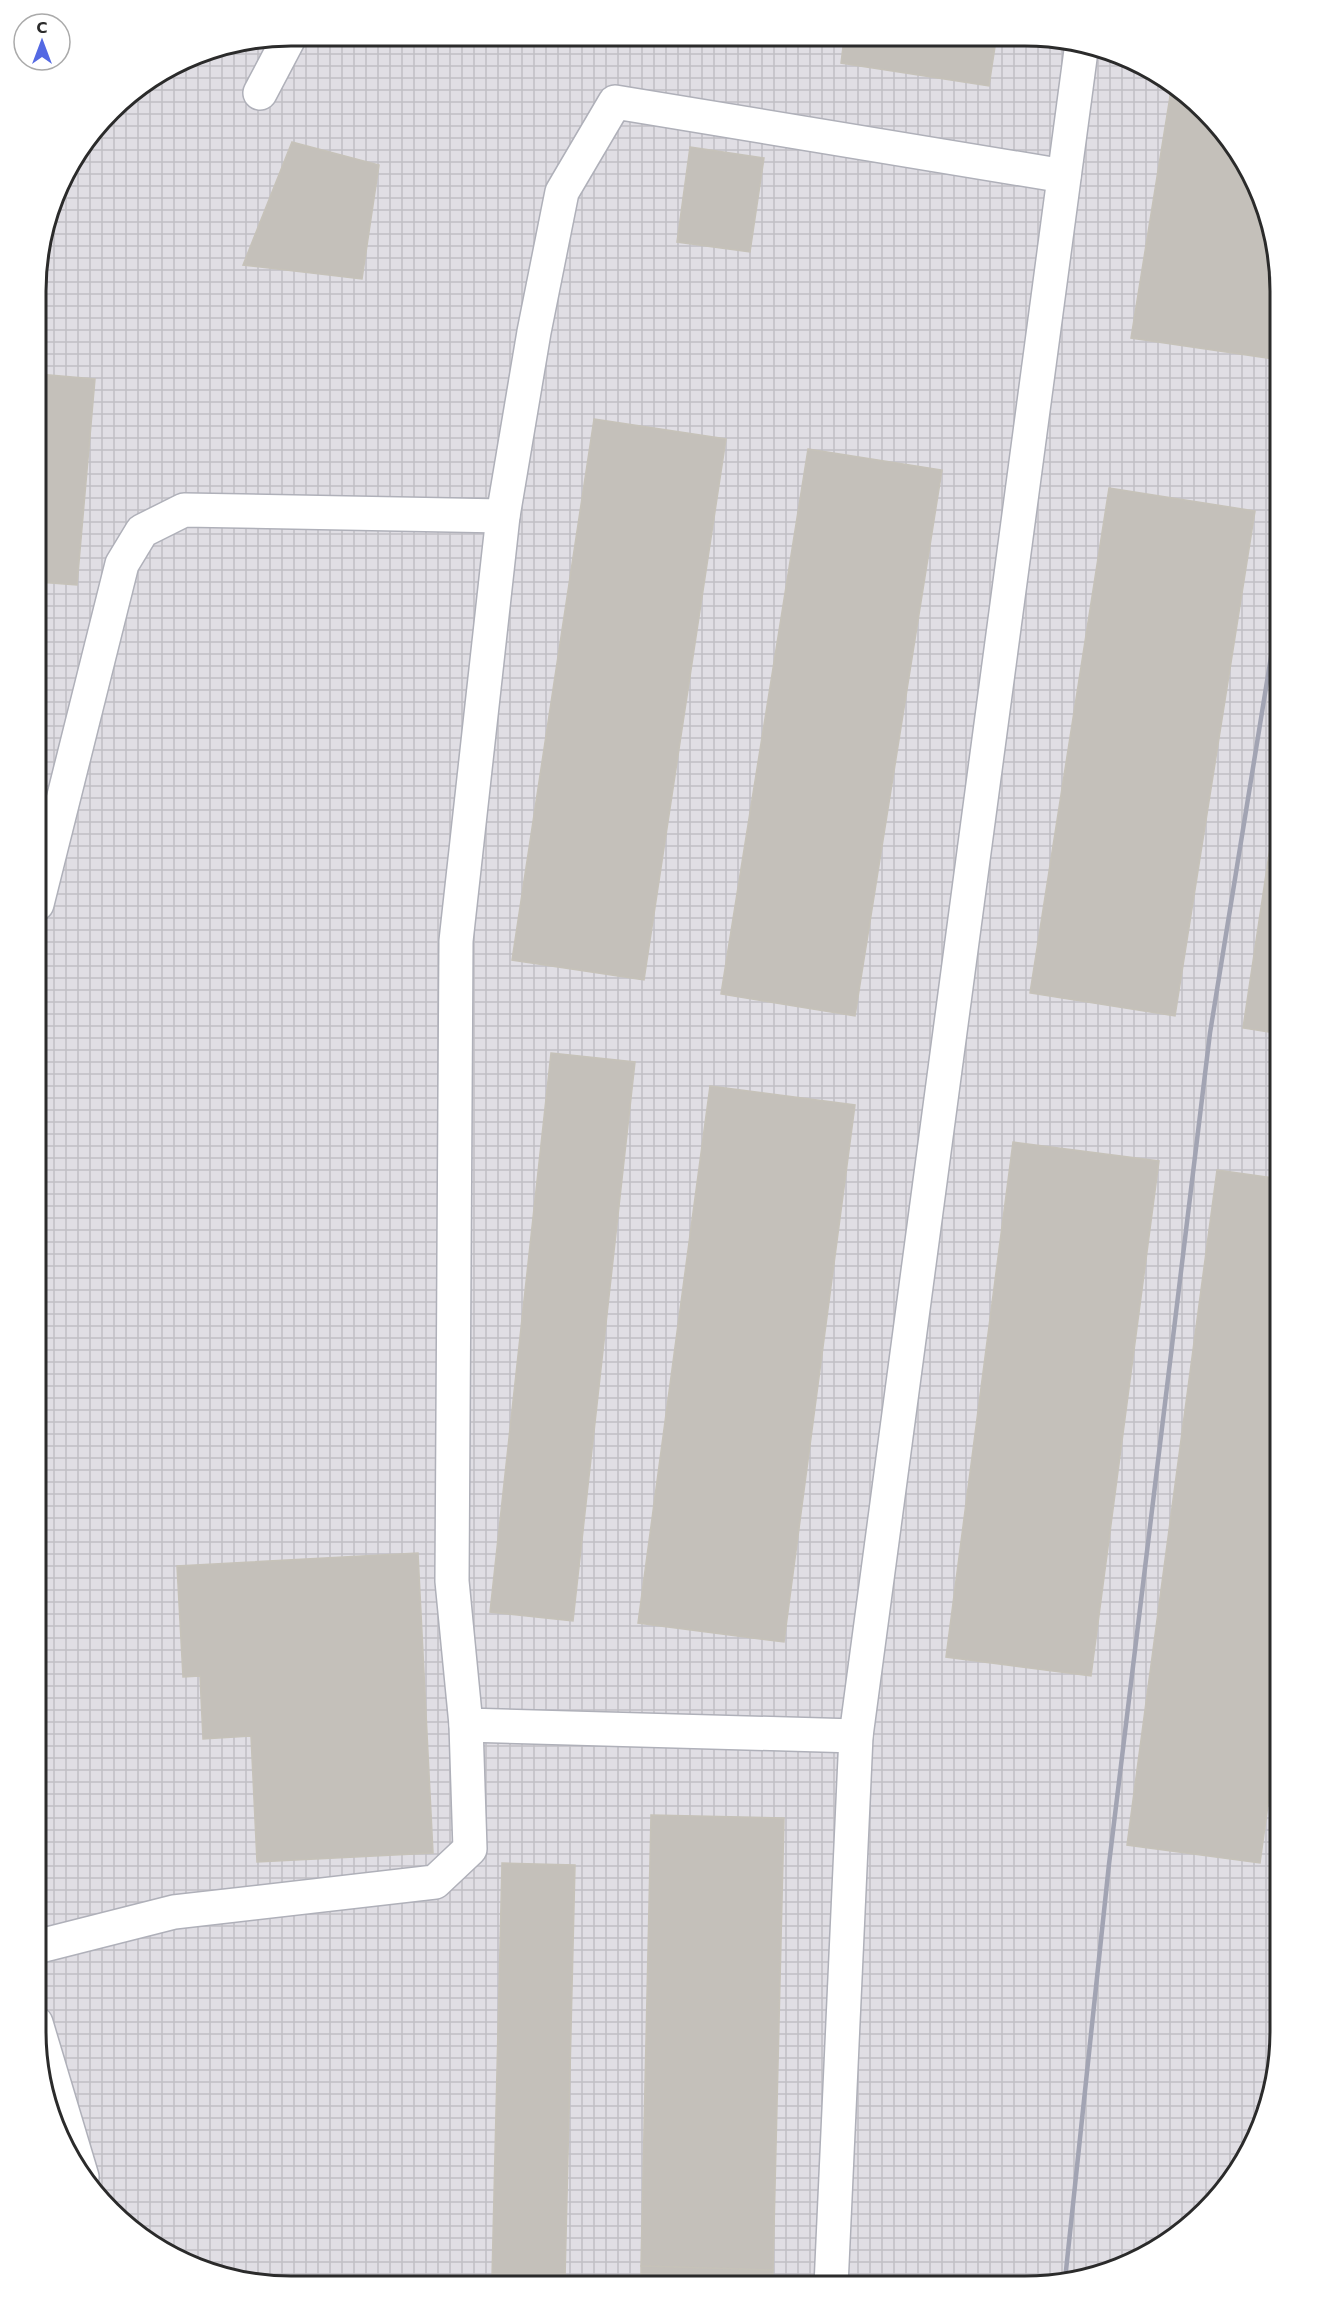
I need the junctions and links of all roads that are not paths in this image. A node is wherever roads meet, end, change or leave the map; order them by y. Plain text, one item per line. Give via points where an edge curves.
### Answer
1 (285, 46) edge
2 (1081, 53) edge
3 (260, 93) dead end
4 (1064, 176) junction
5 (503, 516) junction
6 (46, 868) edge
7 (466, 1725) junction
8 (856, 1736) junction
9 (46, 1944) edge
10 (50, 2069) edge
11 (69, 2134) edge
12 (831, 2276) edge

1 - 3 lane
2 - 4 lane
4 - 5 lane via 615,102 562,192
4 - 8 lane
5 - 6 lane via 184,510 142,531 122,564
5 - 7 lane via 456,941 452,1581
7 - 8 lane
7 - 9 lane via 470,1849 435,1882 174,1912
8 - 12 lane
10 - 11 lane

